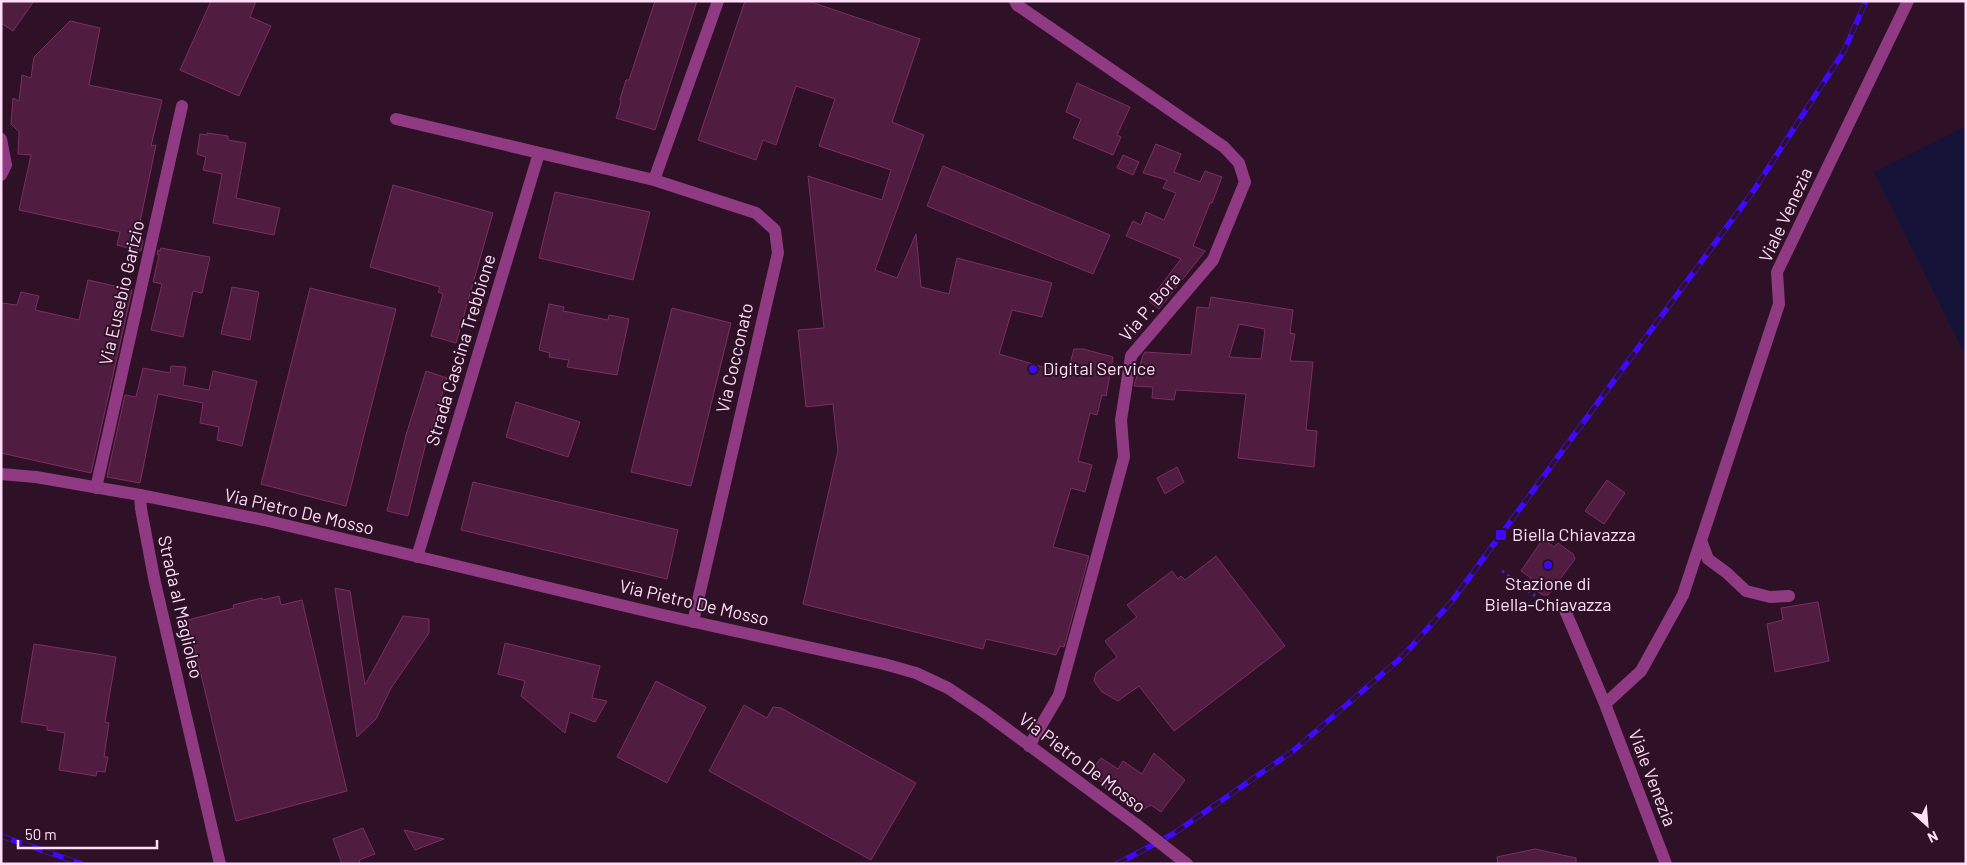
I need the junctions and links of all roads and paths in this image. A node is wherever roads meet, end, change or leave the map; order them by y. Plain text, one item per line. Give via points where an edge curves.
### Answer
1 (718, 1) edge
2 (1015, 1) edge
3 (1908, 1) edge
4 (182, 106) dead end
5 (396, 119) dead end
6 (1, 139) edge
7 (539, 153) junction
8 (1, 174) edge
9 (654, 180) junction
10 (1, 474) edge
11 (96, 488) junction
12 (140, 495) junction
13 (1701, 540) junction
14 (417, 557) junction
15 (1502, 571) dead end
16 (1789, 596) dead end
17 (1564, 608) joint
18 (693, 622) junction
19 (1605, 704) junction
20 (1029, 746) junction
21 (220, 864) edge
22 (1187, 864) edge
23 (1666, 864) edge

1 - 9 street
2 - 20 street, Via P. Bora via 1224,147 1238,163 1244,182 1213,260 1131,356 1121,420 1124,457 1059,695
3 - 13 street, Viale Venezia via 1777,272 1779,304
4 - 11 street, Via Eusebio Garizio
5 - 7 street
6 - 8 street via 6,166
7 - 9 street
7 - 14 street, Strada Cascina Trebbione
9 - 18 street, Via Cocconato via 756,213 775,230 778,252
10 - 11 street
11 - 12 street
12 - 14 street, Via Pietro De Mosso via 264,520
12 - 21 street, Strada al Maglioleo via 154,578
13 - 16 street via 1708,559 1746,591 1770,597
13 - 19 street, Viale Venezia via 1683,595 1641,671
14 - 18 street, Via Pietro De Mosso
15 - 17 path via 1538,598
17 - 19 street, Viale Venezia
18 - 20 street, Via Pietro De Mosso via 916,674 948,688
19 - 23 street, Viale Venezia
20 - 22 street, Via Pietro De Mosso, bridge

